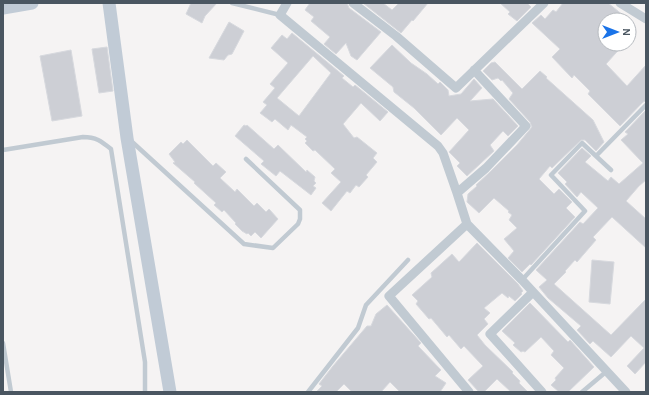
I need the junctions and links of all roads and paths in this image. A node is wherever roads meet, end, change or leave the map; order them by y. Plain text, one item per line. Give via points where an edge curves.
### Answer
1 (32, 3) edge
2 (109, 3) edge
3 (232, 3) edge
4 (287, 3) edge
5 (354, 3) edge
6 (544, 3) edge
7 (620, 3) edge
8 (3, 8) edge
9 (280, 15) junction
10 (646, 19) edge
11 (474, 70) junction
12 (646, 105) edge
13 (127, 138) junction
14 (3, 150) edge
15 (596, 156) junction
16 (246, 159) dead end
17 (611, 170) dead end
18 (457, 193) junction
19 (467, 224) junction
20 (408, 260) dead end
21 (522, 280) junction
22 (533, 292) junction
23 (3, 343) edge
24 (607, 371) junction
25 (11, 392) edge
26 (145, 392) edge
27 (170, 392) edge
28 (308, 392) edge
29 (469, 392) edge
30 (542, 392) edge
31 (582, 392) edge
32 (626, 392) edge

1 - 8 street
2 - 13 street
3 - 9 lane
4 - 9 street
5 - 11 street via 456,88
6 - 11 street
7 - 10 street
9 - 18 street via 438,146 443,153
11 - 18 street via 526,126 486,168
12 - 15 lane
13 - 16 lane via 244,244 273,248 298,224 300,210
13 - 27 street
14 - 26 lane via 83,136 93,136 110,149 145,362
15 - 17 lane
15 - 21 lane via 582,143 550,175 585,212
18 - 19 street
19 - 21 street
19 - 29 street via 389,296
20 - 28 lane via 366,305 358,328
21 - 22 street
22 - 24 street
22 - 30 street via 490,334
23 - 25 lane
24 - 31 lane
24 - 32 street

